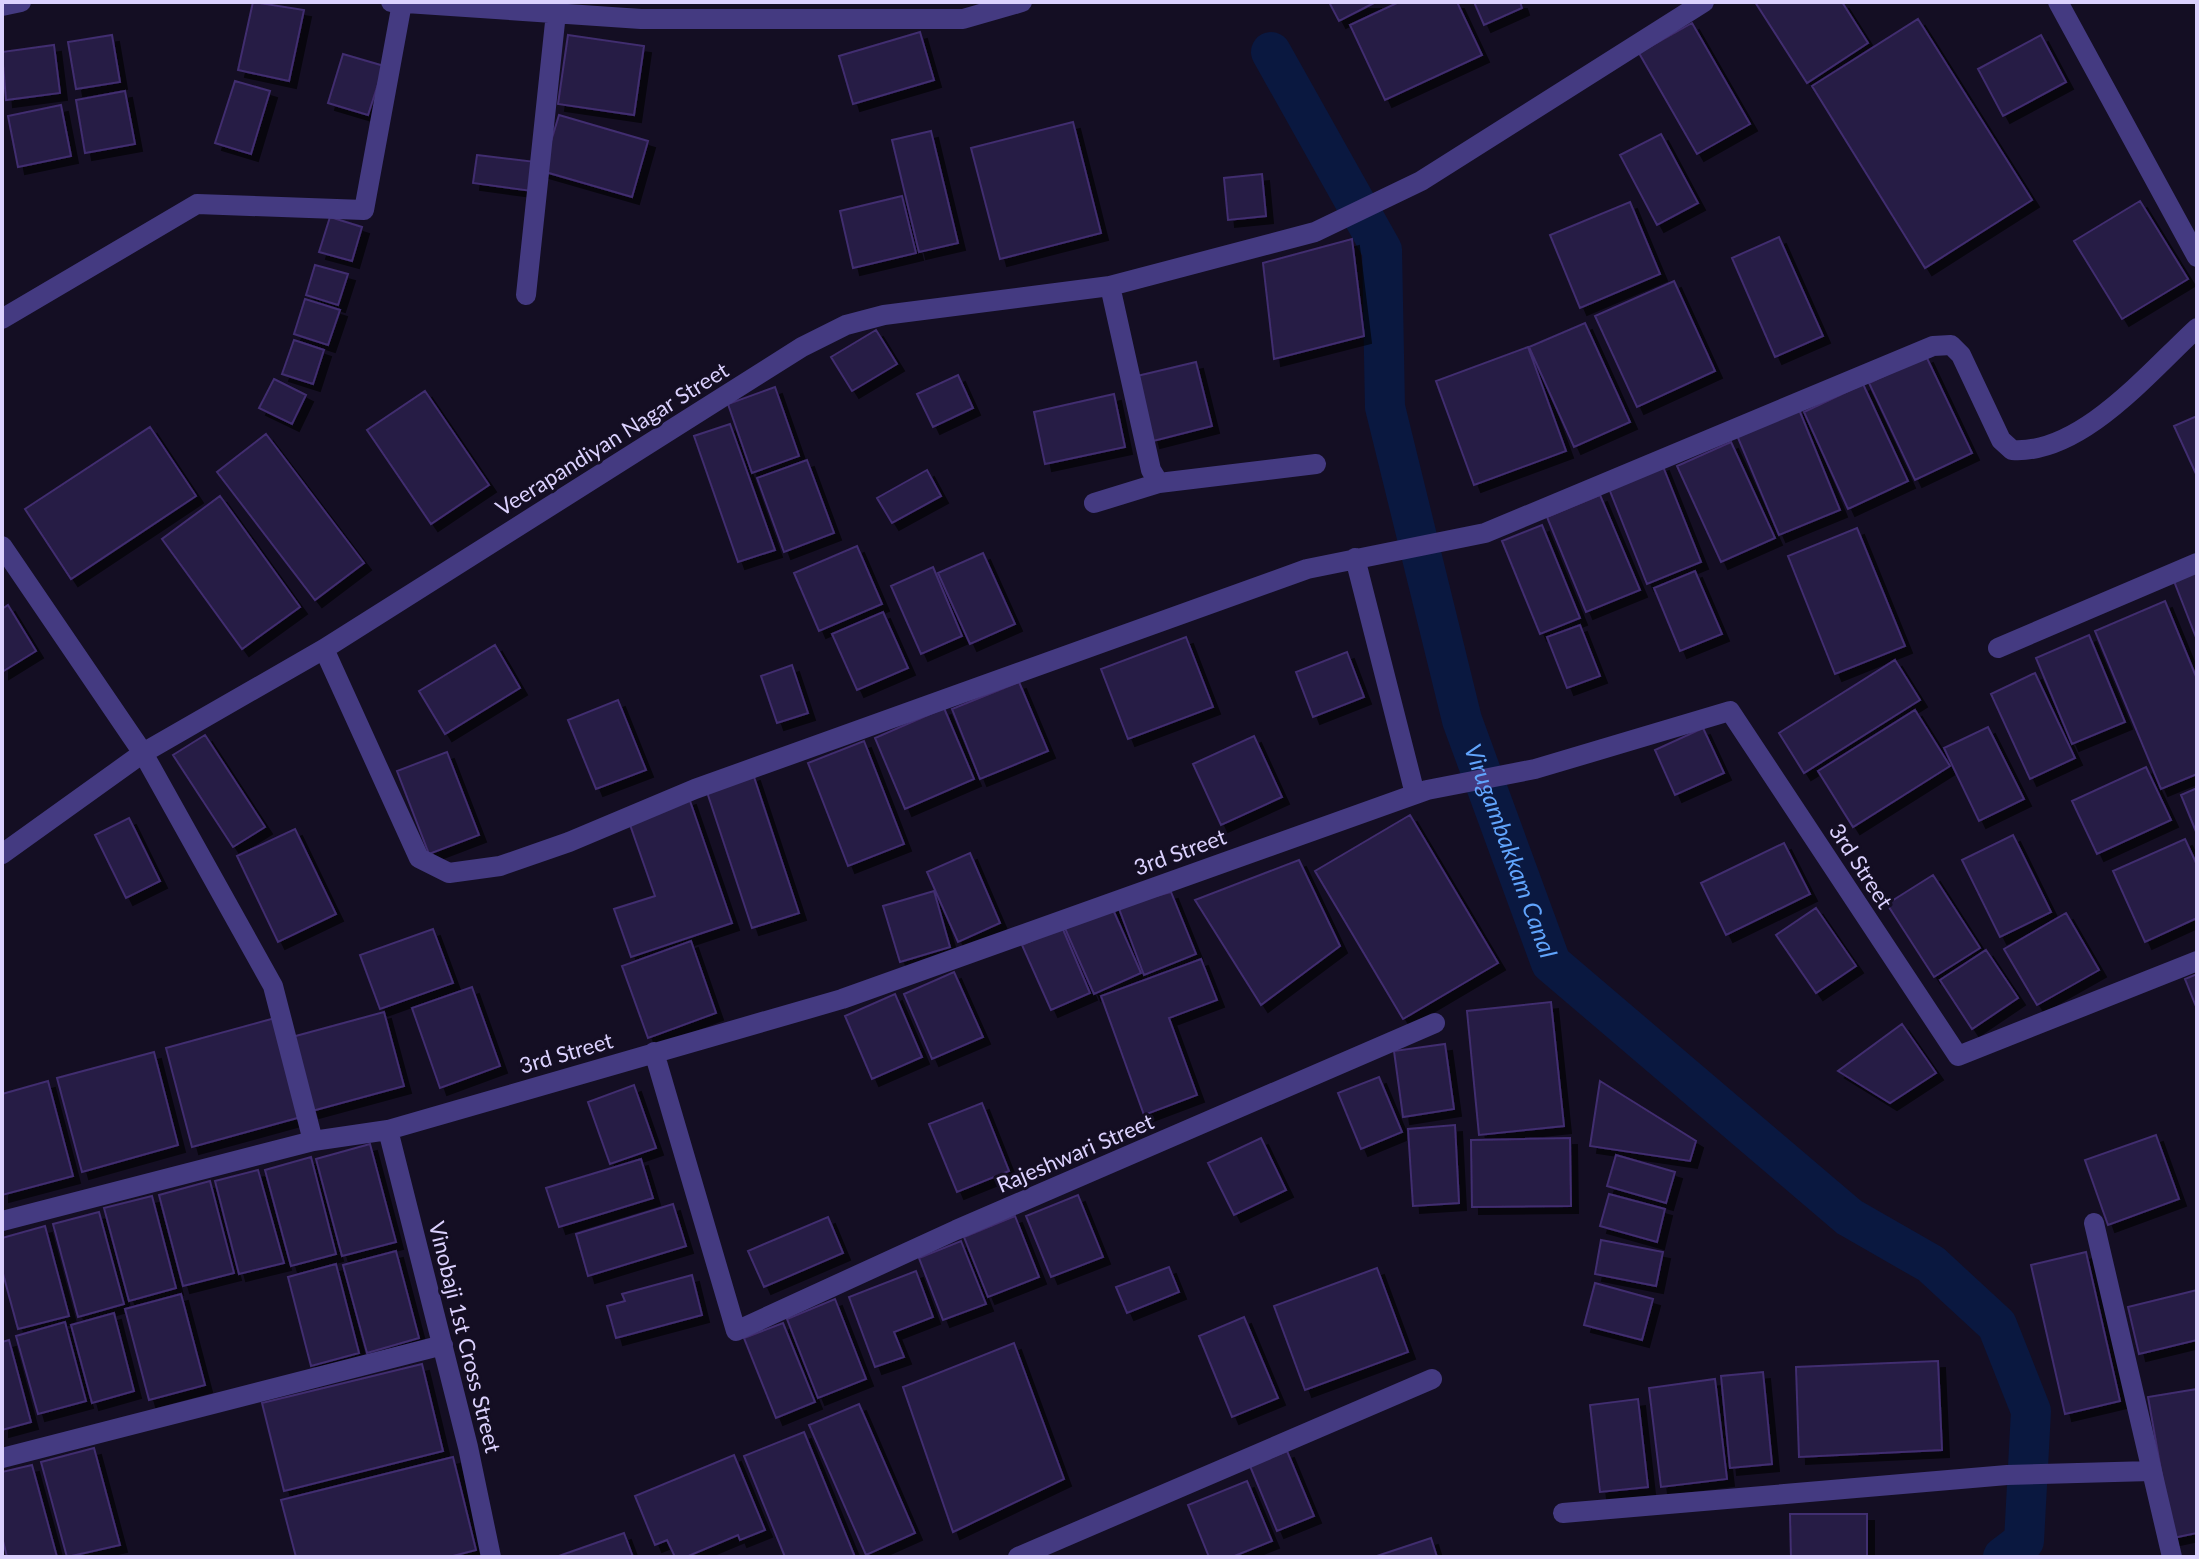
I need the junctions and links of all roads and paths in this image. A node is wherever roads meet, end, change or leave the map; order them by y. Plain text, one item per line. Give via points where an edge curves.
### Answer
1 (21, 2) edge
2 (1022, 2) edge
3 (1704, 2) edge
4 (397, 3) edge
5 (2063, 3) edge
6 (2, 6) edge
7 (556, 13) junction
8 (2197, 257) edge
9 (1110, 286) junction
10 (526, 295) dead end
11 (2, 319) edge
12 (2197, 328) edge
13 (1316, 464) dead end
14 (1159, 483) junction
15 (1094, 503) dead end
16 (2, 546) edge
17 (1355, 558) junction
18 (2197, 563) edge
19 (1998, 648) dead end
20 (324, 649) junction
21 (143, 753) junction
22 (1421, 792) junction
23 (2, 854) edge
24 (2197, 961) edge
25 (1435, 1023) dead end
26 (654, 1052) junction
27 (388, 1130) junction
28 (313, 1141) junction
29 (2, 1221) edge
30 (2094, 1223) dead end
31 (443, 1345) junction
32 (1432, 1379) dead end
33 (2, 1458) edge
34 (2151, 1471) junction
35 (1563, 1513) dead end
36 (1065, 1548) edge
37 (491, 1557) edge
38 (1018, 1557) edge
39 (2172, 1557) edge

1 - 6 street
2 - 7 street via 963,19 641,19
3 - 9 street, Veerapandiyan Nagar Street via 1421,181 1315,232
4 - 7 street
4 - 11 street via 364,210 197,204
5 - 8 street
7 - 10 street
9 - 14 street via 1151,470
9 - 20 street, Veerapandiyan Nagar Street via 884,315 846,325 802,347
12 - 17 street via 2093,422 2048,448 2012,450 2001,440 1961,355 1951,345 1933,346 1485,533
13 - 14 street
14 - 15 street
16 - 21 street
17 - 20 street via 1307,569 695,789 500,866 449,873 419,858
17 - 22 street
18 - 19 street
20 - 21 street, Veerapandiyan Nagar Street
21 - 23 street, Veerapandiyan Nagar Street
21 - 28 street via 273,986
22 - 24 street, 3rd Street via 1535,769 1730,711 1958,1056
22 - 26 street, 3rd Street via 842,999
25 - 26 street, Rajeshwari Street via 736,1331
26 - 27 street, 3rd Street
27 - 28 street, 3rd Street
27 - 31 street, Vinobaji 1st Cross Street
28 - 29 street, 3rd Street
30 - 34 street
31 - 33 street
31 - 37 street, Vinobaji 1st Cross Street
32 - 36 street
34 - 35 street via 2007,1475
34 - 39 street
36 - 38 street

